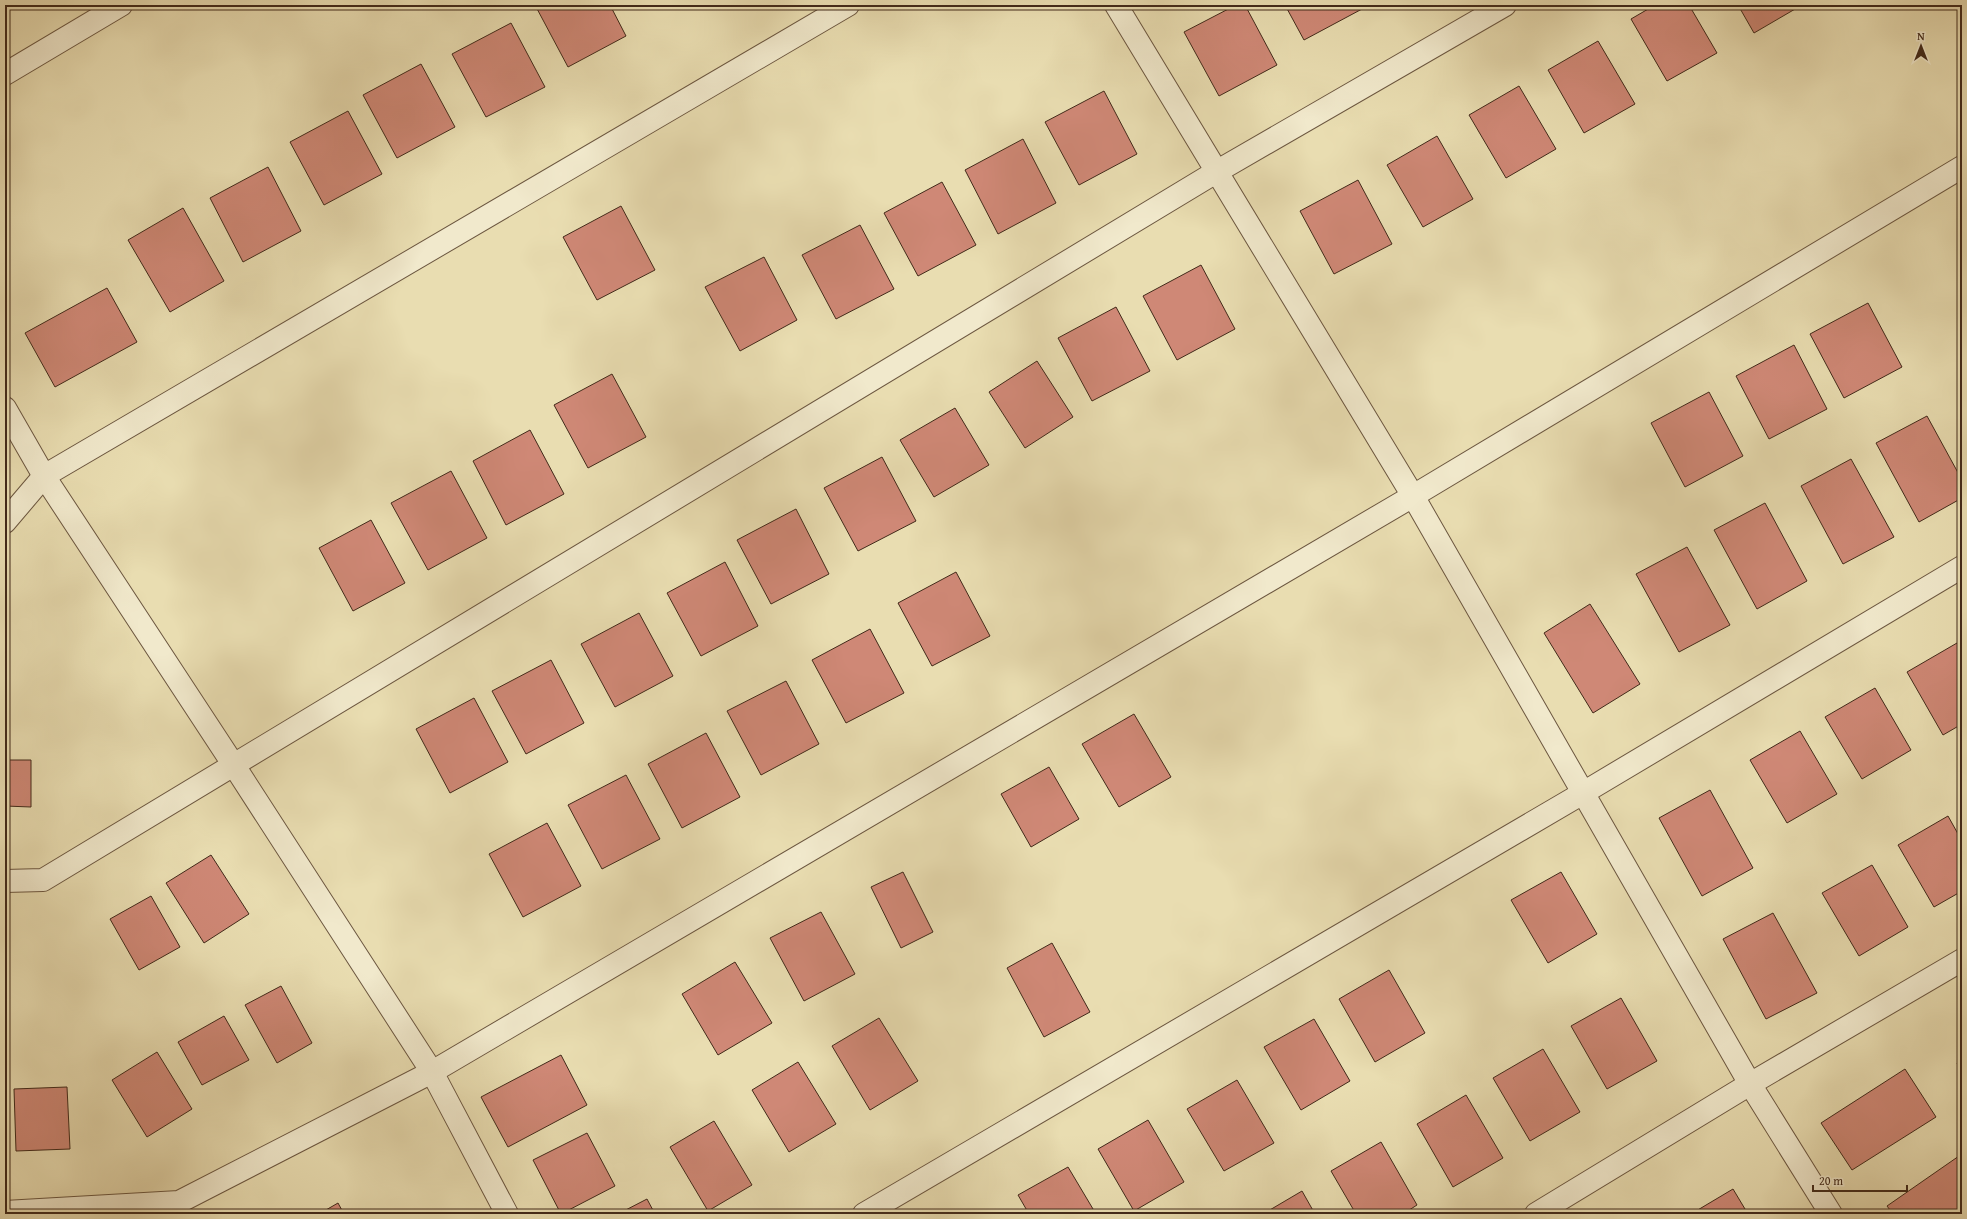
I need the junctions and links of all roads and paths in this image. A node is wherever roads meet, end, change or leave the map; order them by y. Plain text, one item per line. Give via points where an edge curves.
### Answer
1 (121, 5) edge
2 (848, 5) edge
3 (1116, 5) edge
4 (1505, 5) edge
5 (5, 74) edge
6 (1962, 167) edge
7 (1216, 172) junction
8 (5, 408) edge
9 (44, 476) junction
10 (1413, 496) junction
11 (5, 522) edge
12 (1962, 567) edge
13 (233, 764) junction
14 (1583, 793) junction
15 (5, 881) edge
16 (1962, 960) edge
17 (432, 1072) junction
18 (1750, 1084) junction
19 (5, 1212) edge
20 (507, 1214) edge
21 (864, 1214) edge
22 (1536, 1214) edge
23 (1831, 1214) edge

1 - 5 street
2 - 9 street
3 - 7 street
4 - 7 street
6 - 10 street
7 - 10 street
7 - 13 street
8 - 9 street
9 - 11 street
9 - 13 street
10 - 14 street
10 - 17 street
12 - 14 street
13 - 15 street via 43,880
13 - 17 street
14 - 18 street
14 - 21 street
16 - 18 street
17 - 19 street via 179,1202
17 - 20 street
18 - 22 street
18 - 23 street

